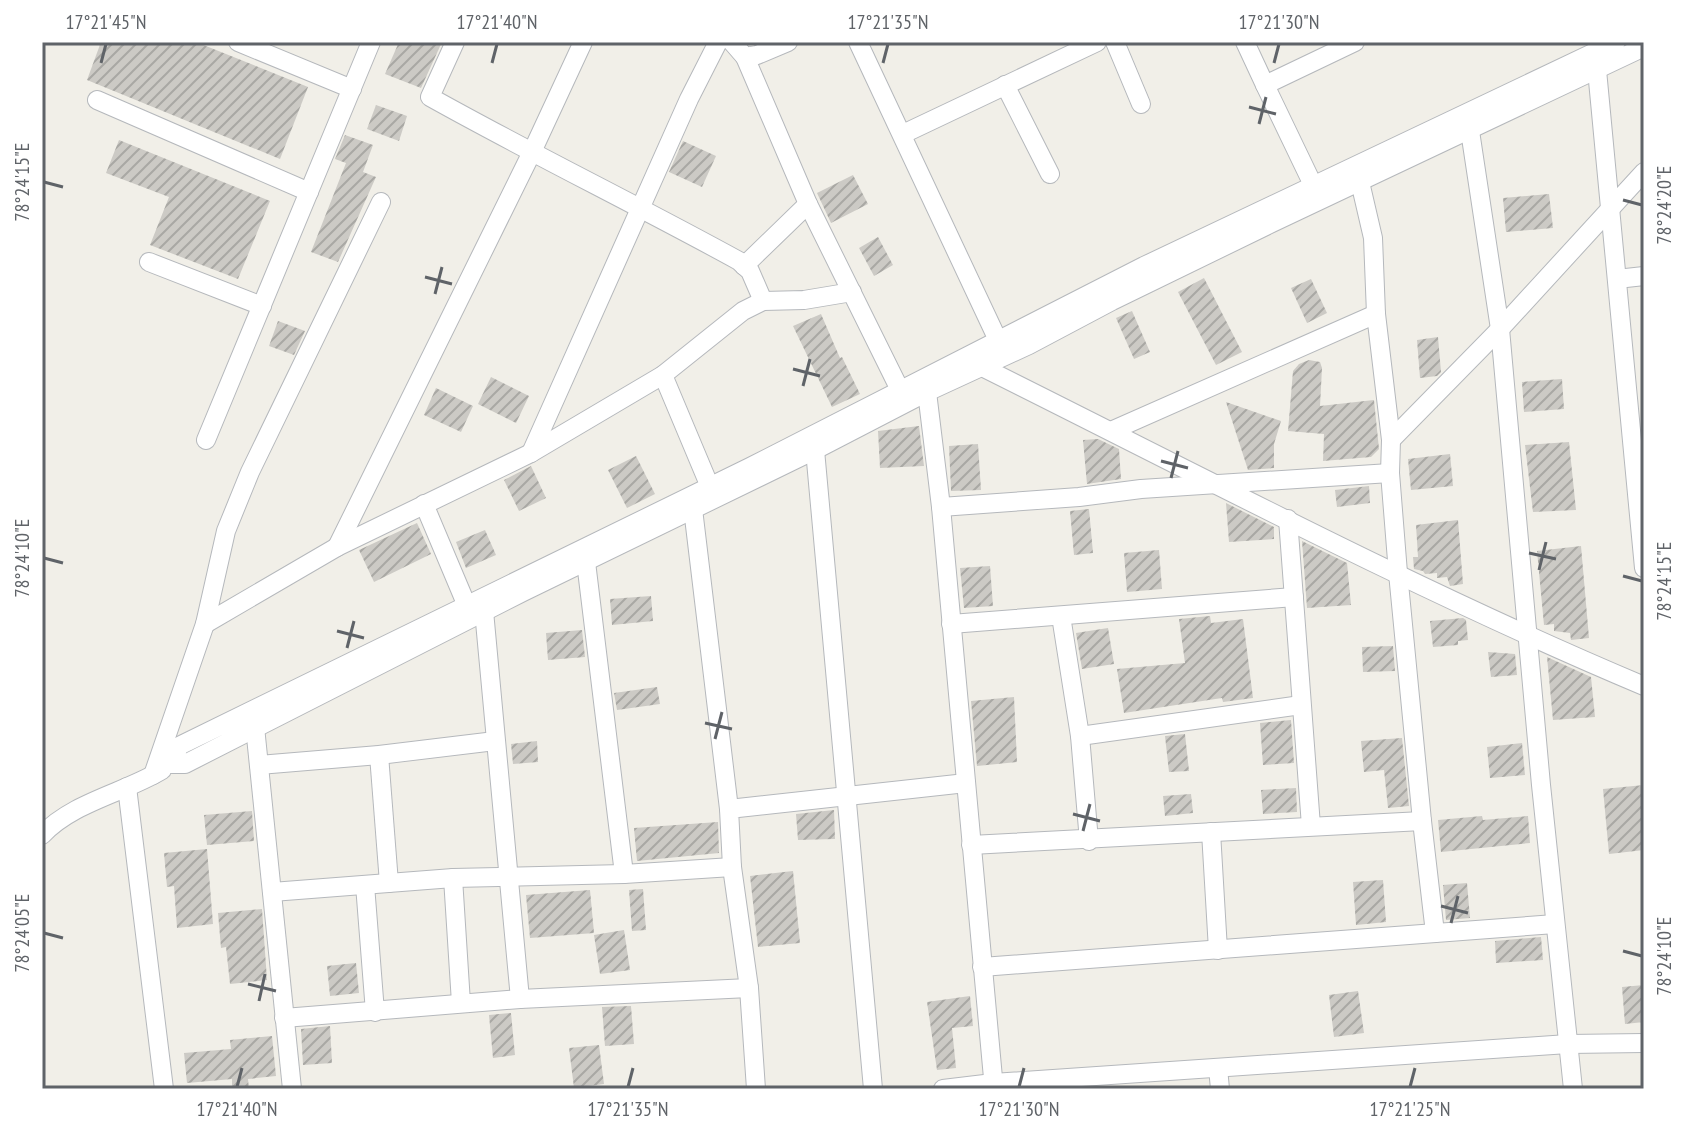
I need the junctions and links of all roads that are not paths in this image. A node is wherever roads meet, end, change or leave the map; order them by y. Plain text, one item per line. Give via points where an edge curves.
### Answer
1 (238, 42) edge
2 (371, 42) edge
3 (455, 42) edge
4 (583, 42) edge
5 (718, 42) edge
6 (732, 42) edge
7 (788, 42) edge
8 (858, 42) edge
9 (1097, 42) edge
10 (1115, 42) edge
11 (1245, 42) edge
12 (1355, 42) edge
13 (1616, 42) edge
14 (1644, 47) edge
15 (745, 57) junction
16 (1597, 70) junction
17 (1005, 85) junction
18 (1265, 85) junction
19 (352, 89) junction
20 (97, 100) dead end
21 (1141, 104) dead end
22 (1470, 131) junction
23 (903, 134) junction
24 (531, 154) junction
25 (1644, 172) edge
26 (1050, 174) dead end
27 (1360, 182) junction
28 (1314, 187) junction
29 (309, 192) junction
30 (381, 202) dead end
31 (808, 204) junction
32 (1609, 207) junction
33 (641, 208) junction
34 (149, 262) dead end
35 (744, 266) junction
36 (1644, 276) edge
37 (1617, 279) junction
38 (852, 292) junction
39 (763, 301) junction
40 (262, 306) junction
41 (1376, 314) junction
42 (1500, 329) junction
43 (1002, 348) junction
44 (978, 360) junction
45 (663, 375) junction
46 (1636, 389) edge
47 (900, 390) junction
48 (927, 392) junction
49 (1111, 431) junction
50 (206, 440) dead end
51 (1391, 440) junction
52 (815, 450) junction
53 (531, 453) junction
54 (1390, 473) junction
55 (1211, 484) junction
56 (710, 487) junction
57 (424, 504) junction
58 (1641, 506) edge
59 (941, 507) junction
60 (693, 509) junction
61 (1288, 519) junction
62 (337, 547) junction
63 (586, 562) junction
64 (1644, 568) edge
65 (1398, 573) junction
66 (1294, 597) junction
67 (476, 608) junction
68 (1061, 616) junction
69 (205, 624) junction
70 (951, 624) junction
71 (1529, 638) junction
72 (1644, 686) edge
73 (1301, 705) junction
74 (255, 727) junction
75 (1080, 736) junction
76 (495, 741) junction
77 (379, 755) junction
78 (172, 764) junction
79 (259, 765) junction
80 (153, 775) junction
81 (966, 783) junction
82 (127, 787) junction
83 (846, 796) junction
84 (729, 809) junction
85 (1422, 821) junction
86 (1311, 826) junction
87 (1211, 832) junction
88 (42, 835) edge
89 (1089, 841) junction
90 (971, 845) junction
91 (732, 867) junction
92 (624, 874) junction
93 (510, 875) junction
94 (453, 878) junction
95 (389, 883) junction
96 (365, 885) junction
97 (272, 892) junction
98 (1555, 924) junction
99 (1435, 933) junction
100 (1218, 950) junction
101 (982, 967) junction
102 (749, 988) junction
103 (520, 999) junction
104 (461, 1003) junction
105 (375, 1012) junction
106 (284, 1018) junction
107 (1644, 1043) edge
108 (1568, 1044) junction
109 (1218, 1068) junction
110 (993, 1086) edge
111 (164, 1089) edge
112 (292, 1089) edge
113 (756, 1089) edge
114 (873, 1089) edge
115 (943, 1089) edge
116 (1220, 1089) edge
117 (1573, 1089) edge

1 - 19 street
2 - 19 street
3 - 24 street via 430,97
4 - 24 street
5 - 33 street
6 - 15 street
7 - 15 street
8 - 23 street
9 - 17 street
10 - 21 street
11 - 18 street
12 - 18 street
13 - 28 street
14 - 16 street
15 - 31 street
16 - 22 street
16 - 32 street
17 - 23 street
17 - 26 street
18 - 28 street
19 - 29 street
20 - 29 street
22 - 27 street
22 - 42 street
23 - 43 street
24 - 33 street
24 - 62 street
25 - 32 street
27 - 41 street via 1373,238
27 - 43 street
28 - 43 street via 1144,266
29 - 40 street
30 - 69 street via 250,472 226,531
31 - 35 street
31 - 38 street
32 - 37 street
32 - 42 street
33 - 35 street
33 - 53 street
34 - 40 street
35 - 39 street
36 - 37 street
37 - 46 street
38 - 39 street
38 - 47 street
39 - 45 street
40 - 50 street
41 - 49 street
41 - 51 street
42 - 51 street
42 - 71 street
43 - 44 street
44 - 47 street
44 - 48 street
44 - 49 street
45 - 53 street
45 - 56 street
46 - 58 street
47 - 56 street
48 - 52 street
48 - 59 street
49 - 55 street
51 - 54 street
52 - 60 street
52 - 83 street
53 - 57 street
54 - 55 street
54 - 65 street
55 - 59 street
55 - 61 street
56 - 67 street
57 - 62 street
57 - 67 street
58 - 64 street
59 - 70 street
60 - 63 street
60 - 84 street
61 - 65 street
61 - 66 street
62 - 69 street
63 - 67 street
63 - 92 street
65 - 71 street
65 - 85 street
66 - 68 street
66 - 73 street
67 - 74 street
67 - 76 street
67 - 78 street via 179,746
68 - 70 street
68 - 75 street
69 - 80 street
70 - 81 street
71 - 72 street
71 - 98 street
73 - 75 street
73 - 86 street
74 - 78 street via 185,764
74 - 79 street
75 - 89 street
76 - 77 street
76 - 93 street
77 - 79 street
77 - 95 street
78 - 80 street
79 - 97 street
80 - 82 street
81 - 83 street
81 - 90 street
82 - 88 street via 76,811
82 - 111 street
83 - 84 street
83 - 114 street
84 - 91 street
85 - 86 street
85 - 99 street
86 - 87 street
87 - 89 street
87 - 100 street
89 - 90 street
90 - 101 street
91 - 92 street
91 - 102 street
92 - 93 street
93 - 94 street
93 - 103 street
94 - 95 street
94 - 104 street
95 - 96 street
96 - 97 street
96 - 105 street
97 - 106 street
98 - 99 street
98 - 108 street
99 - 100 street
100 - 101 street
101 - 110 street
102 - 103 street
102 - 113 street
103 - 104 street
104 - 105 street
105 - 106 street
106 - 112 street
107 - 108 street
108 - 109 street
108 - 117 street
109 - 110 street
109 - 116 street
110 - 115 street

